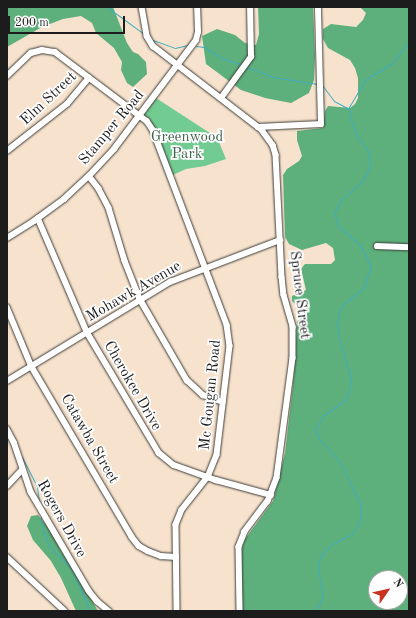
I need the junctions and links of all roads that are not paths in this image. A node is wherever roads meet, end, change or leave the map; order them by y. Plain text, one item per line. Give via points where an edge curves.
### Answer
1 (142, 7) edge
2 (197, 7) edge
3 (250, 7) edge
4 (318, 7) edge
5 (178, 65) junction
6 (7, 76) edge
7 (89, 78) junction
8 (221, 98) junction
9 (140, 116) junction
10 (258, 127) junction
11 (7, 151) edge
12 (89, 176) junction
13 (38, 218) junction
14 (7, 238) edge
15 (280, 240) junction
16 (377, 246) dead end
17 (409, 246) edge
18 (206, 268) junction
19 (140, 299) junction
20 (7, 307) edge
21 (87, 332) junction
22 (32, 367) junction
23 (7, 381) edge
24 (223, 402) junction
25 (7, 430) edge
26 (22, 470) junction
27 (208, 478) junction
28 (7, 486) edge
29 (271, 495) junction
30 (176, 557) junction
31 (7, 558) edge
32 (65, 611) edge
33 (109, 611) edge
34 (177, 611) edge
35 (240, 611) edge

1 - 5 street, Spruce Street via 149,41
2 - 5 street, Stamper Road via 197,38
3 - 8 street via 251,58
4 - 10 street via 321,124
5 - 8 street, Spruce Street
5 - 9 street, Stamper Road
6 - 7 street, Mc Gougan Road via 31,53 49,50
7 - 9 street, Mc Gougan Road
7 - 11 street, Elm Street via 66,104
8 - 10 street, Spruce Street
9 - 12 street, Stamper Road
9 - 18 street, Mc Gougan Road via 153,130
10 - 15 street, Spruce Street via 269,138 276,155
12 - 13 street, Stamper Road
12 - 19 street via 108,208
13 - 14 street, Stamper Road
13 - 21 street, Cherokee Drive
15 - 18 street, Mohawk Avenue
15 - 29 street, Spruce Street via 283,288 293,327 293,350 279,467
16 - 17 street
18 - 19 street, Mohawk Avenue via 170,282
18 - 24 street, Mc Gougan Road via 230,338
19 - 21 street, Mohawk Avenue
19 - 24 street via 191,385 203,395
20 - 22 street, Catawba Street
21 - 22 street, Mohawk Avenue
21 - 27 street, Cherokee Drive via 159,454 174,465
22 - 23 street, Mohawk Avenue
22 - 30 street, Catawba Street via 136,542 153,554
24 - 27 street, Mc Gougan Road via 217,455
25 - 26 street, Rogers Drive via 14,442
26 - 28 street
26 - 33 street, Rogers Drive via 31,492 89,591 97,602
27 - 29 street, Cherokee Drive
27 - 30 street, Mc Gougan Road via 177,520
29 - 35 street, Spruce Street via 240,542
30 - 34 street, Mc Gougan Road
31 - 32 street

